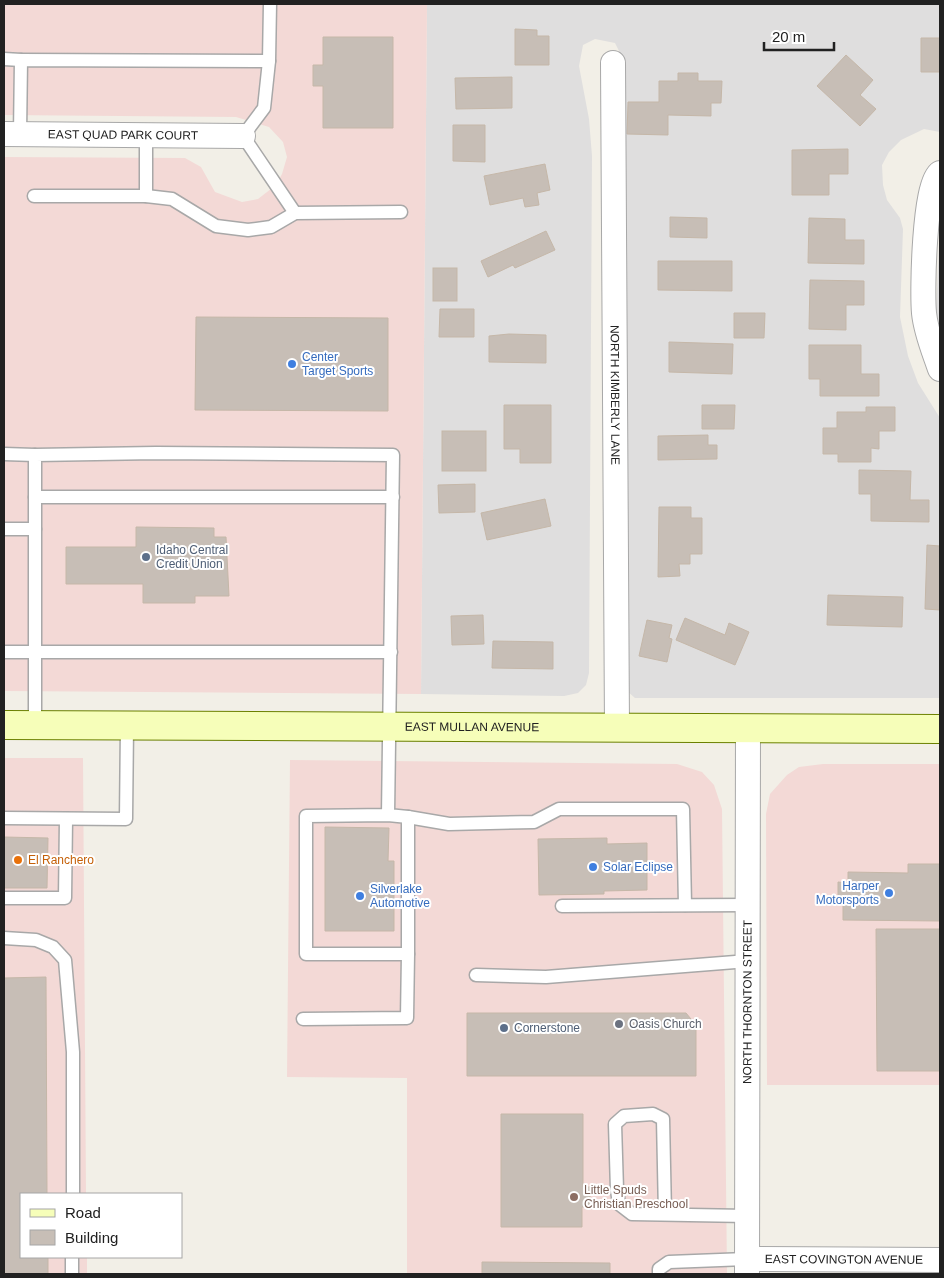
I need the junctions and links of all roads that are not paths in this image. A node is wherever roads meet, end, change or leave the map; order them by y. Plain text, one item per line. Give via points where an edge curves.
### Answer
1 (270, 4) edge
2 (4, 60) edge
3 (21, 60) junction
4 (269, 61) junction
5 (613, 63) dead end
6 (12, 134) edge
7 (146, 135) junction
8 (243, 136) junction
9 (940, 173) edge
10 (34, 196) dead end
11 (146, 196) junction
12 (295, 212) junction
13 (401, 212) dead end
14 (940, 369) edge
15 (4, 454) edge
16 (35, 455) junction
17 (35, 497) junction
18 (393, 497) junction
19 (4, 529) edge
20 (35, 529) junction
21 (4, 652) edge
22 (391, 652) junction
23 (35, 653) junction
24 (4, 726) edge
25 (35, 726) junction
26 (127, 726) junction
27 (390, 727) junction
28 (617, 728) junction
29 (748, 728) junction
30 (940, 729) edge
31 (388, 815) junction
32 (408, 817) junction
33 (4, 818) edge
34 (66, 819) junction
35 (4, 898) edge
36 (685, 905) junction
37 (748, 905) junction
38 (562, 906) dead end
39 (4, 938) edge
40 (408, 954) junction
41 (748, 962) junction
42 (476, 975) dead end
43 (303, 1018) dead end
44 (72, 1193) edge
45 (665, 1214) junction
46 (747, 1216) junction
47 (72, 1258) edge
48 (940, 1260) edge
49 (747, 1267) edge
50 (72, 1274) edge
51 (659, 1274) edge

1 - 4 lane
2 - 3 lane
3 - 4 lane
3 - 6 lane
4 - 8 lane via 264,108
5 - 28 street, NORTH KIMBERLY LANE
6 - 7 street, EAST QUAD PARK COURT
7 - 8 street, EAST QUAD PARK COURT
7 - 11 lane
8 - 12 lane
9 - 14 street via 932,187 923,266 924,314
10 - 11 lane
11 - 12 lane via 172,199 216,226 236,229 271,226
12 - 13 lane
15 - 16 lane
16 - 17 lane
16 - 18 lane via 393,456
17 - 18 lane
17 - 20 lane
18 - 22 lane
19 - 20 lane
20 - 23 lane
21 - 23 lane
22 - 23 lane
22 - 27 lane
23 - 25 lane
24 - 25 main road, EAST MULLAN AVENUE
25 - 26 main road, EAST MULLAN AVENUE
26 - 27 main road, EAST MULLAN AVENUE
26 - 34 lane via 126,819
27 - 28 main road, EAST MULLAN AVENUE
27 - 31 lane
28 - 29 main road, EAST MULLAN AVENUE
29 - 30 main road, EAST MULLAN AVENUE
29 - 37 street, NORTH THORNTON STREET
31 - 32 lane
31 - 40 lane via 306,816 306,954
32 - 36 lane via 450,824 534,822 559,809 683,809
32 - 40 lane
33 - 34 lane
34 - 35 lane via 65,898
36 - 37 lane
36 - 38 lane
37 - 41 street, NORTH THORNTON STREET
39 - 44 lane via 36,940 53,947 65,960 73,1052
40 - 43 lane via 407,1018
41 - 42 lane via 546,977
41 - 46 street, NORTH THORNTON STREET
45 - 45 lane via 632,1214 619,1204 615,1124 624,1116 653,1114 663,1119
45 - 46 lane
46 - 49 street, NORTH THORNTON STREET
47 - 50 lane
48 - 49 street, EAST COVINGTON AVENUE
49 - 51 lane via 669,1262 659,1269

